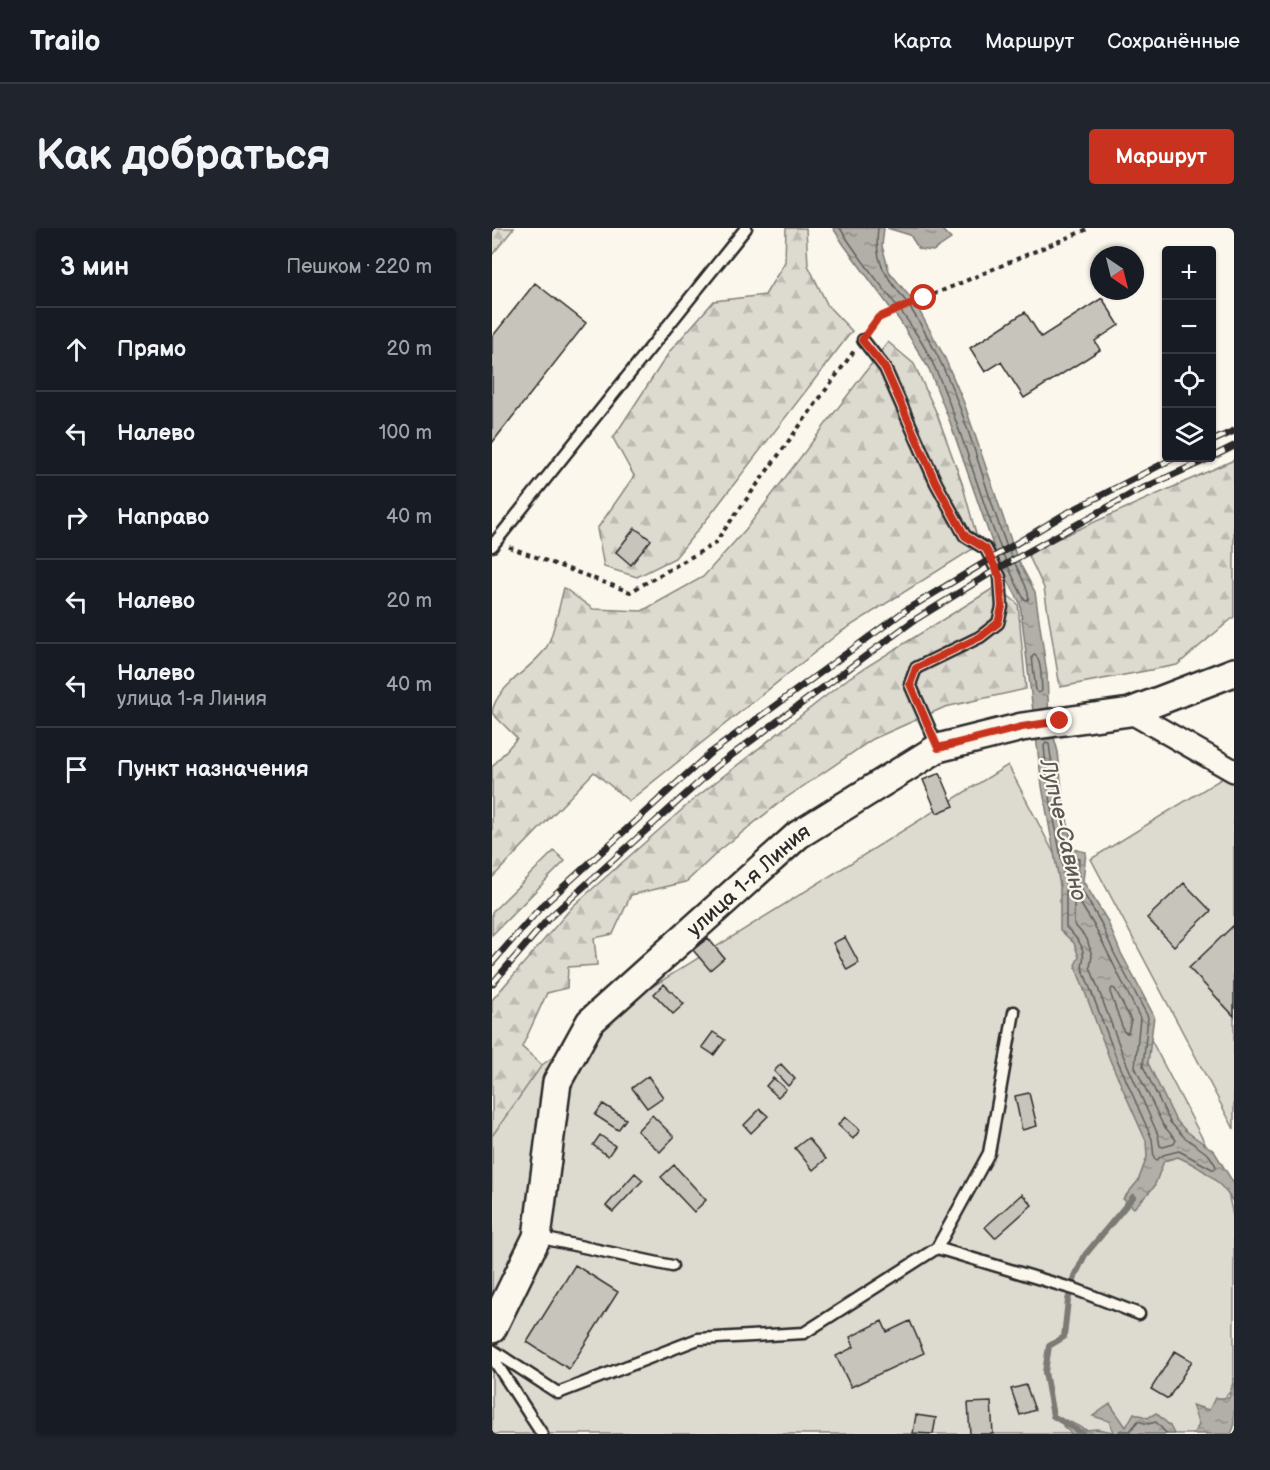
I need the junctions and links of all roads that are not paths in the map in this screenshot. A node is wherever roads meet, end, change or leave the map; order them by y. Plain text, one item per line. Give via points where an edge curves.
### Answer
1 (746, 228) edge
2 (862, 340) road end
3 (494, 544) edge
4 (1234, 672) edge
5 (1130, 712) junction
6 (938, 748) junction
7 (1234, 771) edge
8 (1014, 1012) dead end
9 (537, 1237) junction
10 (938, 1248) junction
11 (672, 1266) dead end
12 (1139, 1314) dead end
13 (492, 1329) edge
14 (492, 1350) edge
15 (492, 1357) edge
16 (542, 1434) edge

1 - 3 lane
2 - 6 lane via 885,368 936,483 965,536 986,549 1000,577 1002,607 998,623 980,637 916,668 910,684
4 - 5 street, улица 1-я Линия
5 - 6 street, улица 1-я Линия via 1022,727
5 - 7 street
6 - 9 street, улица 1-я Линия via 798,835 590,1022 557,1082
8 - 10 lane via 989,1153
9 - 11 lane
9 - 13 street, улица 1-я Линия
10 - 12 lane via 1077,1290
10 - 14 lane via 804,1333 698,1339 558,1393
15 - 16 lane

